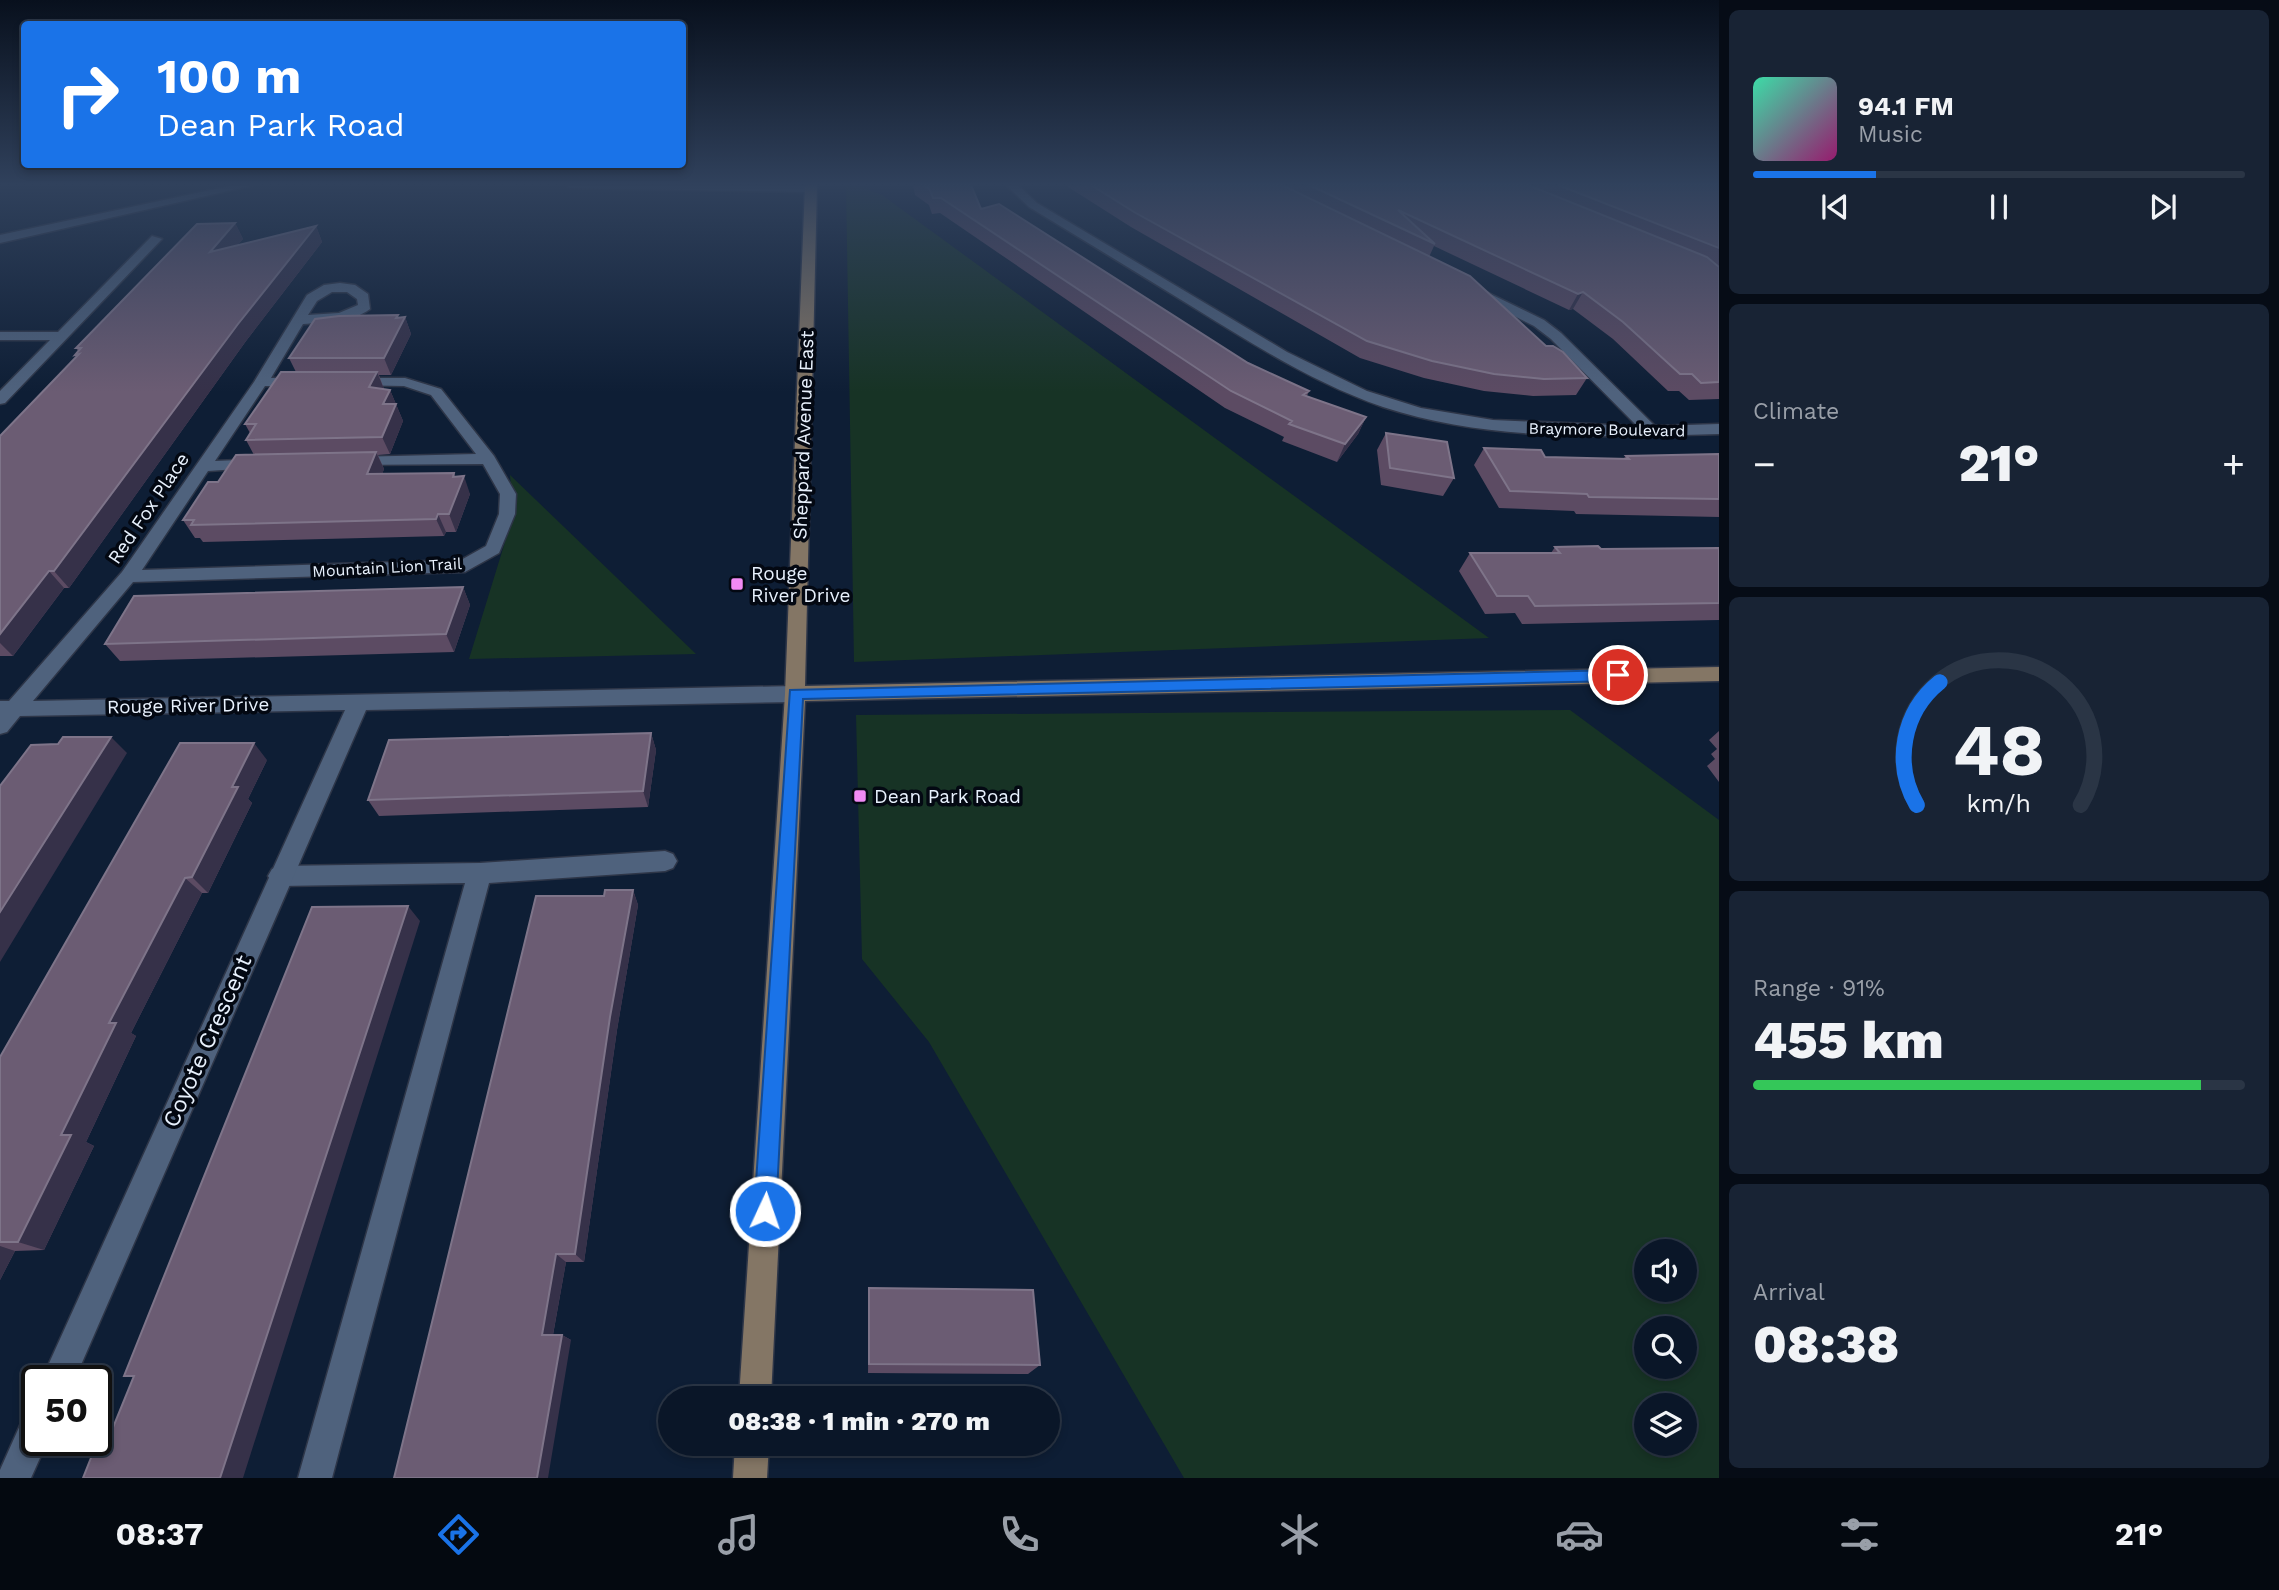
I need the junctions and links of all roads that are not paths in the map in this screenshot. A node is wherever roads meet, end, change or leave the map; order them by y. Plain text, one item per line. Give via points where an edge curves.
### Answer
1 (141, 254) edge
2 (809, 254) edge
3 (1113, 254) edge
4 (1462, 285) edge
5 (300, 320) dead end
6 (0, 336) edge
7 (62, 336) junction
8 (261, 382) junction
9 (315, 382) edge
10 (341, 382) edge
11 (0, 400) edge
12 (1719, 429) edge
13 (1651, 431) junction
14 (488, 460) junction
15 (334, 462) edge
16 (280, 463) edge
17 (203, 466) junction
18 (128, 576) junction
19 (1719, 674) edge
20 (795, 694) junction
21 (359, 702) junction
22 (7, 708) edge
23 (0, 726) edge
24 (666, 862) dead end
25 (480, 873) junction
26 (279, 876) junction
27 (64, 1365) edge
28 (756, 1386) edge
29 (24, 1456) edge
30 (751, 1456) edge
31 (14, 1478) edge
32 (315, 1478) edge
33 (750, 1478) edge

1 - 7 street
2 - 20 main road, Sheppard Avenue East
3 - 13 street, Braymore Boulevard via 1269,350 1392,404 1522,428
4 - 13 street via 1556,336
5 - 8 street, Red Fox Place
6 - 7 street
7 - 11 street
8 - 9 street
8 - 17 street, Red Fox Place
10 - 14 street, Mountain Lion Trail via 405,382 436,393
12 - 13 street, Braymore Boulevard
14 - 15 street
14 - 18 street, Mountain Lion Trail via 508,494 507,514 493,549 465,566
16 - 17 street
17 - 18 street, Red Fox Place
18 - 22 street, Red Fox Place
19 - 20 main road
20 - 21 street, Rouge River Drive
20 - 28 main road, Sheppard Avenue East
21 - 22 street, Rouge River Drive
21 - 26 street, Coyote Crescent
22 - 23 street, Red Fox Place
24 - 25 street
25 - 26 street
25 - 32 street
26 - 27 street, Coyote Crescent
29 - 31 street
30 - 33 main road

